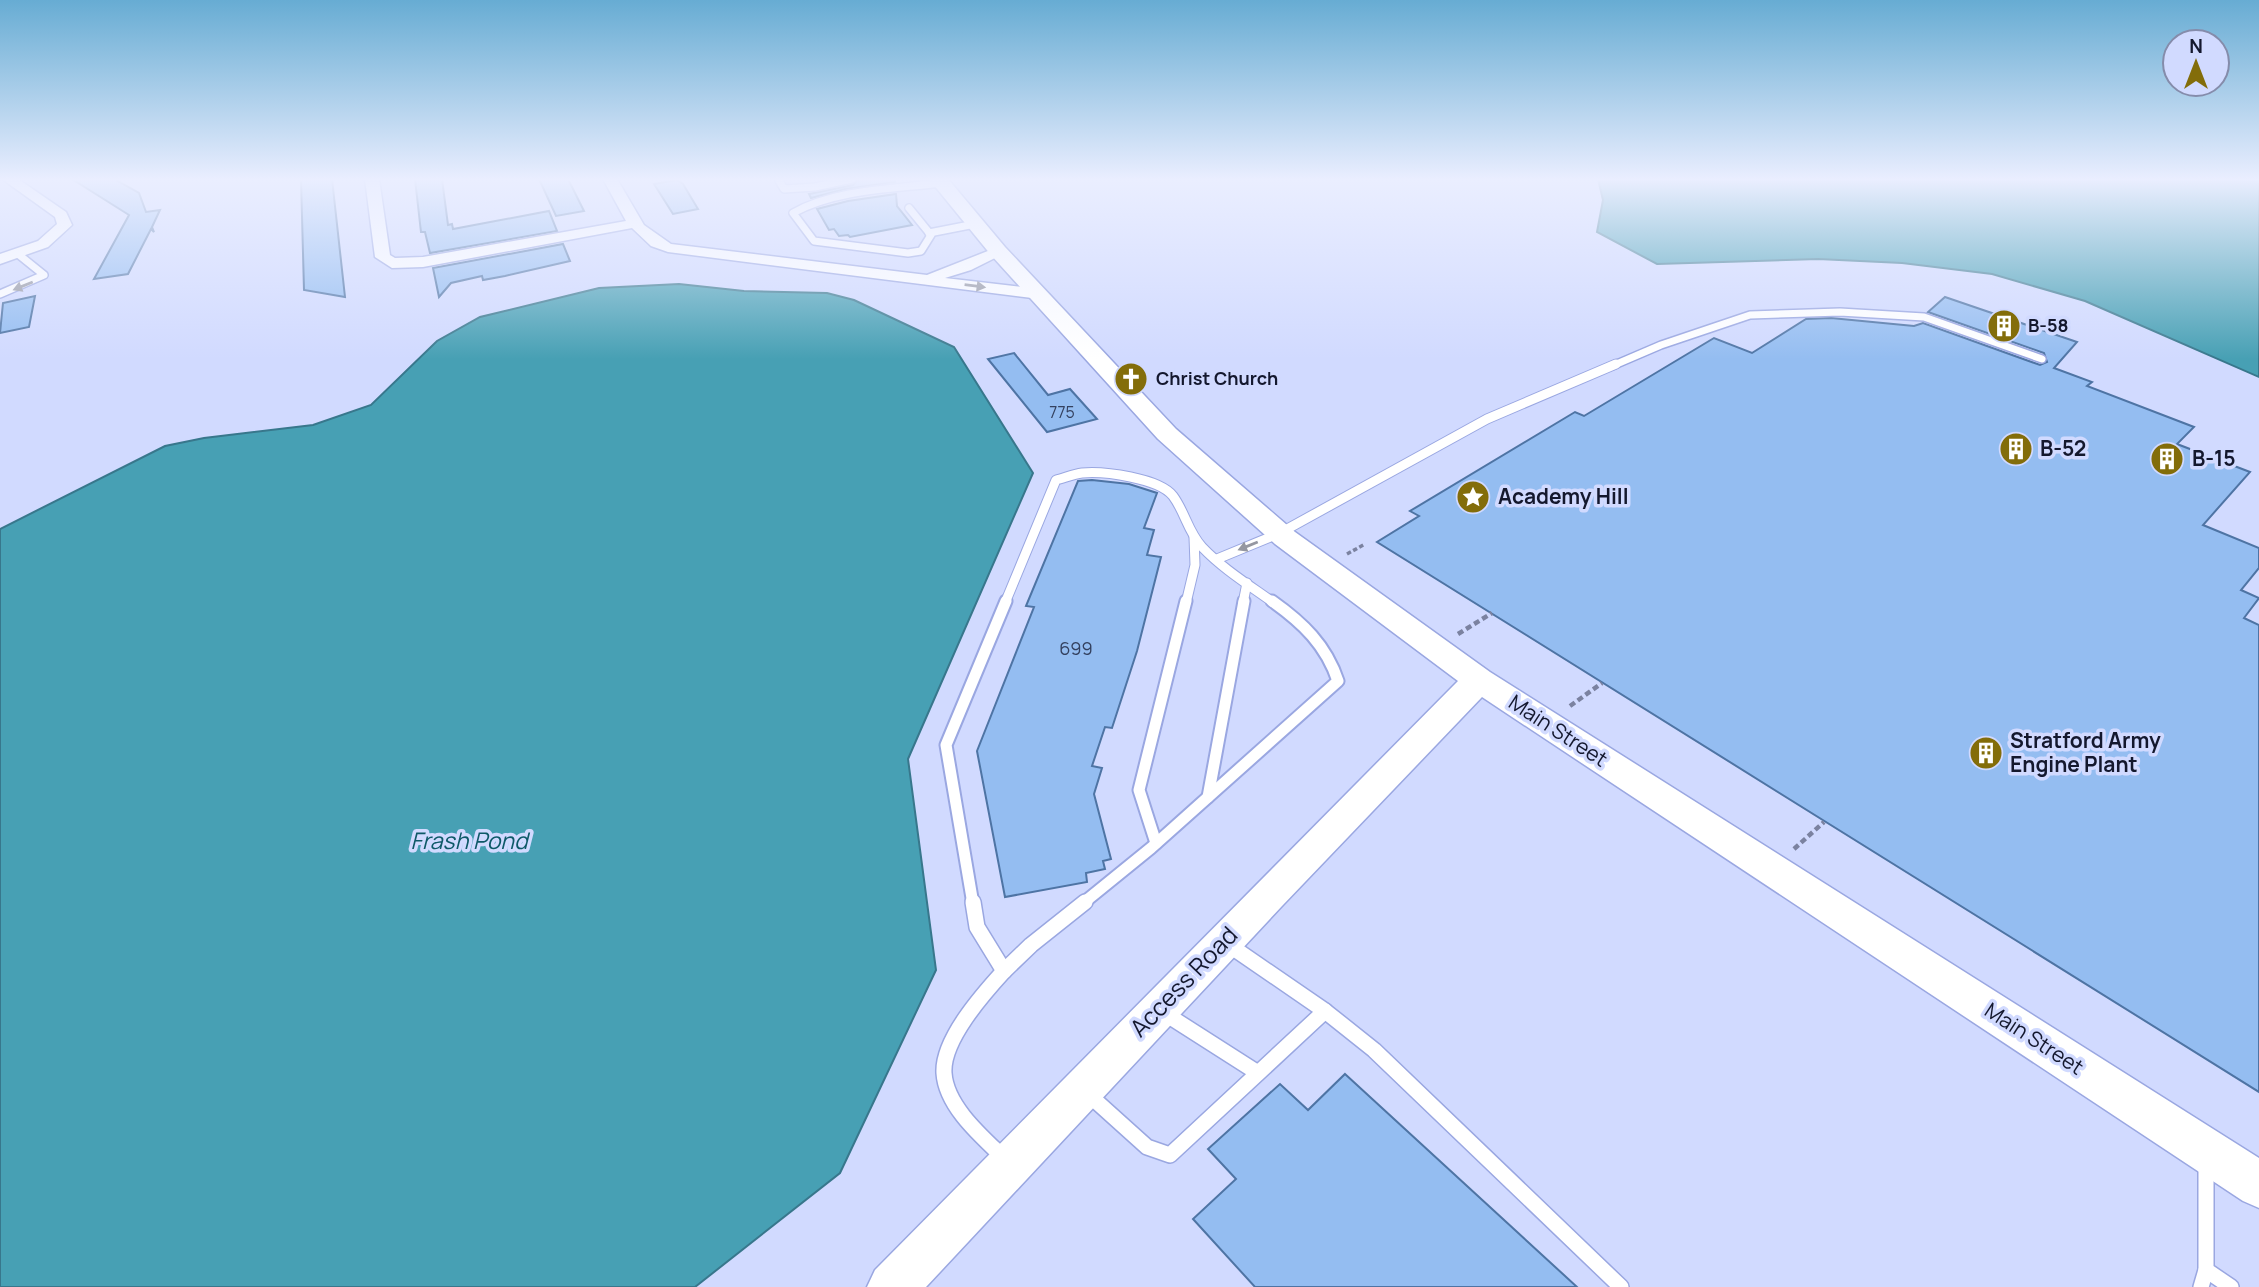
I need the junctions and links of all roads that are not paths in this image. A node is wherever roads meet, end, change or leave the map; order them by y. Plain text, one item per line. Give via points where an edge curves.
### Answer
1 (49, 239) edge
2 (380, 239) edge
3 (549, 239) edge
4 (652, 239) edge
5 (813, 239) edge
6 (928, 239) edge
7 (988, 239) edge
8 (998, 251) junction
9 (18, 254) junction
10 (0, 260) edge
11 (910, 278) junction
12 (0, 294) edge
13 (1040, 294) junction
14 (2042, 359) dead end
15 (1280, 534) junction
16 (1194, 536) junction
17 (1217, 559) junction
18 (1247, 583) junction
19 (1479, 680) junction
20 (1208, 797) junction
21 (1156, 843) junction
22 (1223, 941) junction
23 (1004, 971) junction
24 (1158, 1009) junction
25 (1325, 1011) junction
26 (1258, 1073) junction
27 (1082, 1088) junction
28 (2206, 1151) junction
29 (1010, 1164) junction
30 (2259, 1185) edge
31 (2204, 1279) edge
32 (892, 1287) edge
33 (1621, 1287) edge
34 (2231, 1287) edge

1 - 9 street
2 - 3 street via 383,257 392,263 423,262
4 - 11 street via 688,252
5 - 6 lane via 908,253 921,251
7 - 8 main road, Main Street
8 - 11 street via 951,273
8 - 13 main road, Main Street
9 - 10 street
9 -> 12 lane via 44,275
11 -> 13 street
13 - 15 main road, Main Street via 1167,434
14 - 15 lane via 1924,317 1840,312 1750,315 1661,345 1487,419
15 -> 17 lane
15 - 19 main road, Main Street
16 - 17 lane
16 - 21 lane via 1195,565 1139,790
16 - 23 lane via 1181,506 1161,483 1083,473 1056,480 1031,535 946,745 977,927
17 - 18 lane
18 - 20 lane
18 - 20 lane via 1317,636 1335,664 1338,681
19 - 22 main road, Access Road
19 - 28 main road, Main Street
20 - 21 lane
21 - 23 lane
22 - 24 main road, Access Road
22 - 25 lane
23 - 29 lane via 969,1013 944,1070 971,1125
24 - 26 lane
24 - 27 main road, Access Road
25 - 26 lane
25 - 33 lane via 1374,1050
26 - 27 lane via 1170,1155 1147,1147
27 - 29 main road, Access Road
28 - 30 main road, Main Street
28 - 31 lane
29 - 32 main road, Access Road
31 - 34 lane

